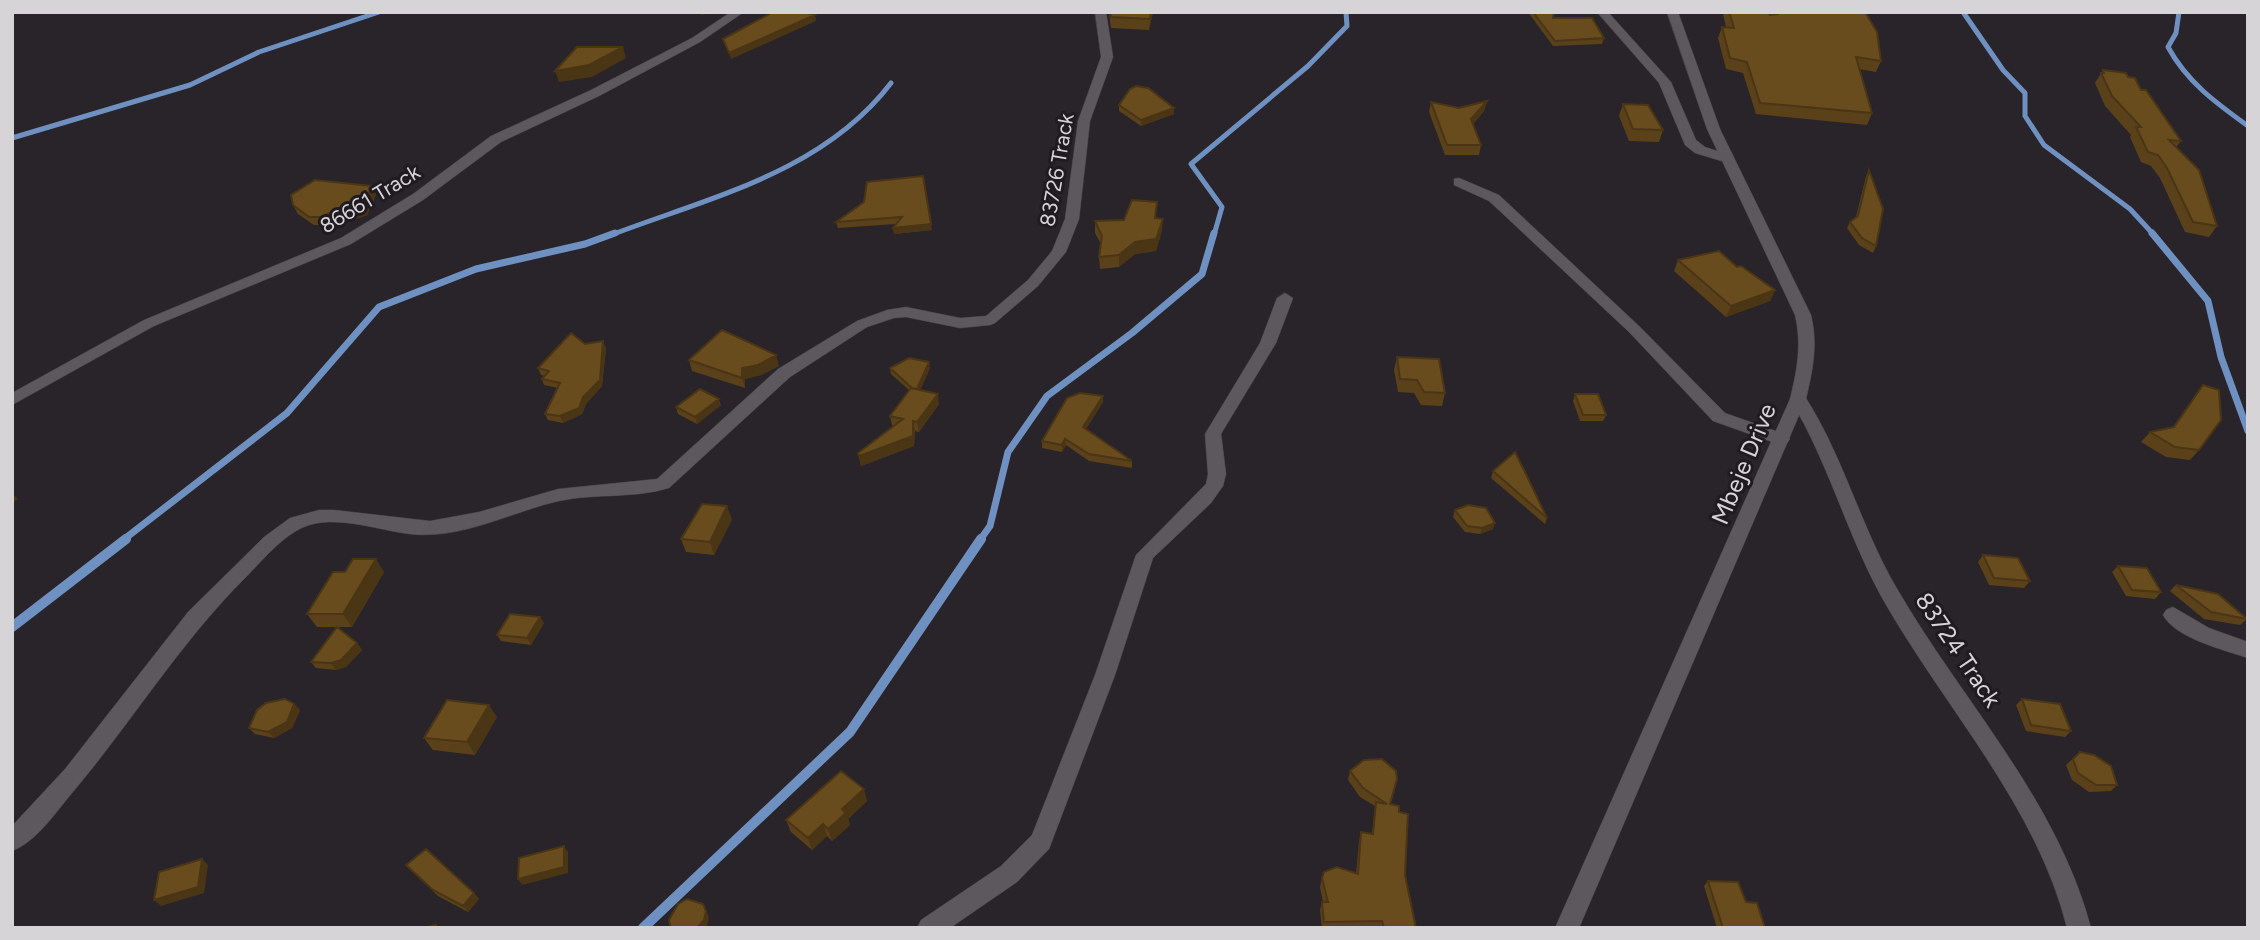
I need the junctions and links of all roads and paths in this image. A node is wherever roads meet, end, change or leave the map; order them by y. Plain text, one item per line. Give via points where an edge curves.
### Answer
1 (739, 12) edge
2 (1100, 12) edge
3 (1602, 12) edge
4 (1672, 12) edge
5 (1728, 159) junction
6 (1459, 181) dead end
7 (1285, 298) dead end
8 (1798, 399) junction
9 (12, 400) edge
10 (1781, 439) junction
11 (2173, 615) dead end
12 (2248, 650) edge
13 (12, 841) edge
14 (929, 928) edge
15 (1567, 928) edge
16 (2079, 928) edge

1 - 9 street, 86661 Track via 696,40 496,139 418,197 345,241 149,323
2 - 13 street, 83726 Track via 1107,57 1084,121 1072,219 1051,264 1001,314 990,320 960,323 892,313 862,324 784,373 663,484 651,488 559,495 431,528 390,527 325,516 286,528 232,578 165,653 101,740
3 - 5 street via 1665,82 1690,142
4 - 5 street, Mbeje Drive via 1680,43
5 - 8 street, Mbeje Drive via 1803,315 1808,337
6 - 10 street via 1494,198 1620,315 1719,417
7 - 14 street via 1268,344 1213,434 1214,486 1140,564 1105,675 1041,842 1009,874
8 - 10 street, Mbeje Drive
8 - 16 street, 83724 Track via 1819,432 1888,591 2034,818 2064,881
10 - 15 street, Mbeje Drive
11 - 12 street via 2202,634

